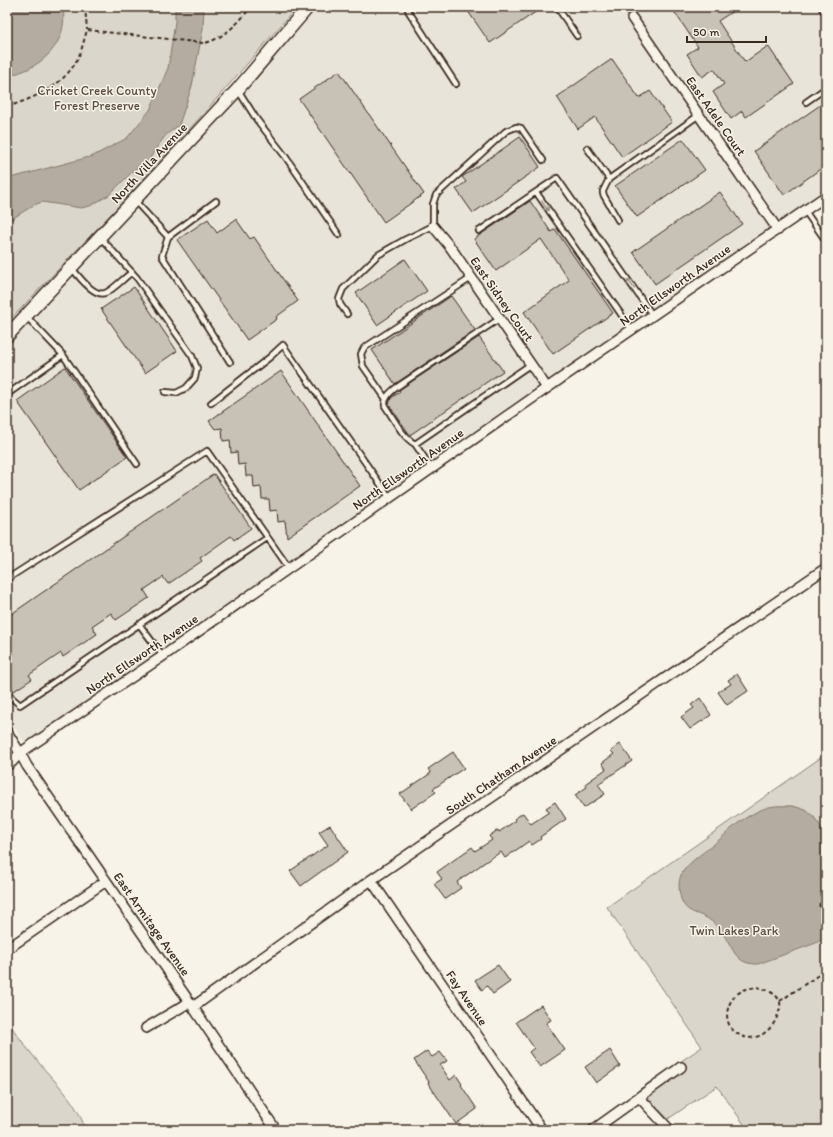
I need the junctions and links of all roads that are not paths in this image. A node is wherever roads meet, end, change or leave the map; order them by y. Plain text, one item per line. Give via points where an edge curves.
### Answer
1 (308, 7) edge
2 (407, 7) edge
3 (558, 7) edge
4 (821, 7) edge
5 (826, 14) edge
6 (632, 18) dead end
7 (577, 36) dead end
8 (456, 84) dead end
9 (238, 88) junction
10 (826, 88) edge
11 (806, 102) dead end
12 (699, 115) junction
13 (587, 148) dead end
14 (543, 160) dead end
15 (609, 179) junction
16 (536, 192) junction
17 (826, 196) edge
18 (134, 200) junction
19 (216, 201) dead end
20 (805, 211) junction
21 (618, 220) dead end
22 (433, 226) junction
23 (778, 230) junction
24 (479, 231) dead end
25 (339, 234) dead end
26 (100, 236) junction
27 (168, 237) junction
28 (826, 241) edge
29 (71, 268) junction
30 (132, 272) junction
31 (471, 278) junction
32 (347, 314) dead end
33 (26, 316) junction
34 (653, 316) junction
35 (500, 319) junction
36 (632, 330) junction
37 (7, 336) edge
38 (63, 355) junction
39 (230, 362) dead end
40 (531, 364) junction
41 (547, 388) junction
42 (165, 392) dead end
43 (9, 393) dead end
44 (386, 399) junction
45 (211, 403) dead end
46 (415, 444) junction
47 (138, 464) dead end
48 (432, 469) junction
49 (390, 498) junction
50 (267, 538) junction
51 (289, 568) junction
52 (826, 568) edge
53 (7, 579) edge
54 (140, 624) junction
55 (164, 656) junction
56 (7, 691) edge
57 (7, 732) edge
58 (20, 753) junction
59 (7, 765) edge
60 (371, 880) junction
61 (106, 881) junction
62 (7, 948) edge
63 (192, 1004) junction
64 (146, 1028) dead end
65 (681, 1067) dead end
66 (639, 1097) junction
67 (276, 1130) edge
68 (542, 1130) edge
69 (593, 1130) edge
70 (670, 1130) edge

1 - 9 main road, North Villa Avenue
2 - 8 lane
3 - 7 lane
4 - 5 lane
6 - 12 street, East Adele Court
9 - 18 main road, North Villa Avenue
9 - 25 lane via 257,120
10 - 11 lane
12 - 15 lane
12 - 23 street, East Adele Court
13 - 15 lane
14 - 22 lane via 521,128 506,131 436,195 433,204
15 - 21 lane via 603,194
16 - 24 lane
34 -> 16 lane via 557,178
16 -> 36 lane
17 - 20 street, North Ellsworth Avenue
18 - 26 main road, North Villa Avenue
18 - 27 lane
19 - 27 lane
20 - 23 street, North Ellsworth Avenue
20 - 28 lane
22 - 31 street, East Sidney Court
22 - 32 lane via 378,255 343,289 339,299
23 - 34 street, North Ellsworth Avenue
26 - 29 main road, North Villa Avenue
26 - 30 lane
27 - 39 lane via 162,256
29 - 30 lane via 100,294 107,292
29 - 33 main road, North Villa Avenue
30 - 42 lane via 192,356 197,368 195,378 186,388 176,393
31 - 35 street, East Sidney Court
31 - 44 lane via 364,348 361,354 363,366
33 - 37 main road, North Villa Avenue
33 - 38 lane
34 - 36 street, North Ellsworth Avenue
35 - 40 street, East Sidney Court
35 - 44 lane via 397,387
36 - 41 street, North Ellsworth Avenue
38 - 43 lane
38 - 47 lane
40 - 41 street, East Sidney Court
40 - 46 lane
41 - 48 street, North Ellsworth Avenue
44 - 46 lane via 385,406 405,435
45 - 49 lane via 284,345
46 - 48 lane
48 - 49 street, North Ellsworth Avenue
49 - 51 street, North Ellsworth Avenue
50 - 51 lane
50 - 53 lane via 207,451
50 - 54 lane
51 - 55 street, North Ellsworth Avenue
52 - 60 street, South Chatham Avenue
54 - 55 lane
54 - 56 lane via 20,705
55 - 58 street, North Ellsworth Avenue
57 - 58 street, East Armitage Avenue
58 - 59 street, North Ellsworth Avenue
58 - 61 street, East Armitage Avenue
60 - 63 street, South Chatham Avenue
60 - 68 street, Fay Avenue
61 - 62 street
61 - 63 street, East Armitage Avenue
63 - 64 street, South Chatham Avenue
63 - 67 street, East Armitage Avenue
65 - 66 street
66 - 69 street
66 - 70 street

